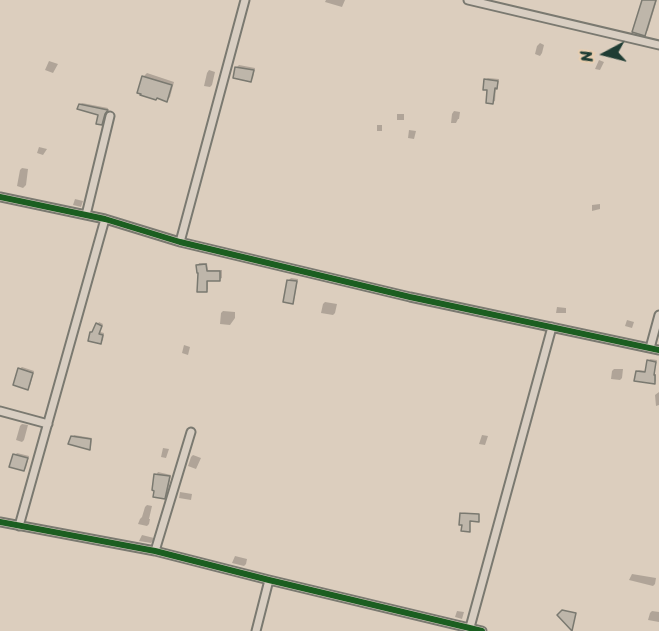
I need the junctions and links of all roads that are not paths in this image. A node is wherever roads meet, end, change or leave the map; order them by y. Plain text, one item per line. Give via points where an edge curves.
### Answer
1 (245, 0) edge
2 (468, 0) edge
3 (659, 45) edge
4 (110, 116) dead end
5 (0, 197) edge
6 (86, 215) junction
7 (105, 219) junction
8 (180, 242) junction
9 (659, 315) edge
10 (552, 327) junction
11 (650, 348) junction
12 (659, 350) edge
13 (0, 411) edge
14 (48, 424) junction
15 (191, 432) dead end
16 (0, 522) edge
17 (19, 526) junction
18 (155, 551) junction
19 (269, 580) junction
20 (469, 630) edge
21 (256, 631) edge
22 (482, 631) edge

1 - 8 street
2 - 3 street
4 - 6 street
5 - 6 street
6 - 7 street
7 - 8 street
7 - 14 street
8 - 10 street
9 - 11 street
10 - 11 street
10 - 20 street
11 - 12 street
13 - 14 street
14 - 17 street
15 - 18 street
16 - 17 street
17 - 18 street
18 - 19 street
19 - 20 street
19 - 21 street
20 - 22 street

